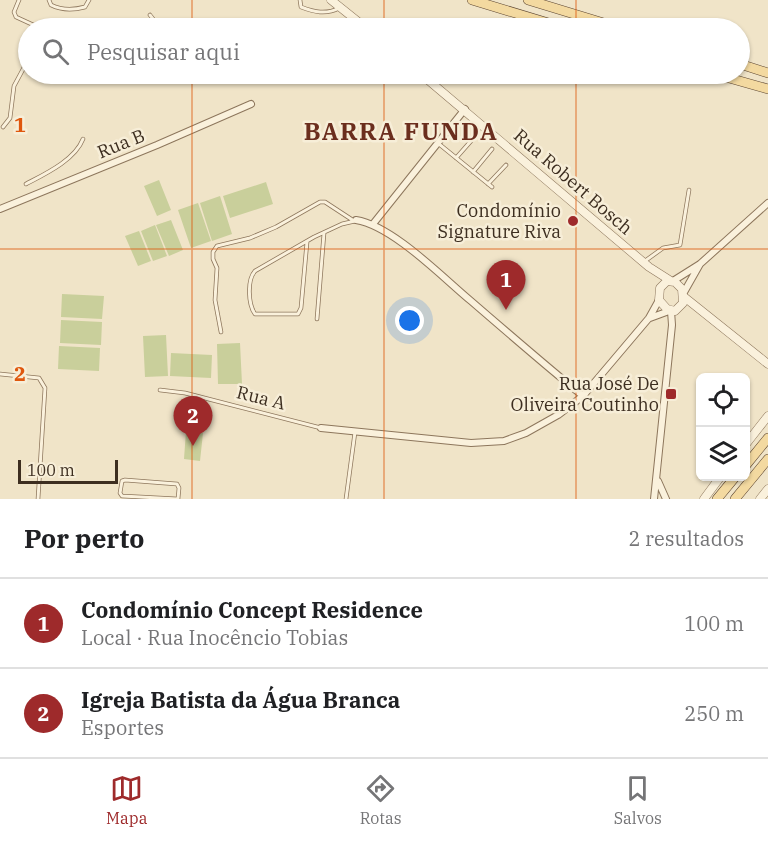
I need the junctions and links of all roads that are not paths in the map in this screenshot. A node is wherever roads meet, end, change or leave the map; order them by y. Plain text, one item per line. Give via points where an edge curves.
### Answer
1 (20, 0) edge
2 (49, 0) edge
3 (89, 0) edge
4 (300, 0) edge
5 (332, 0) edge
6 (472, 0) edge
7 (528, 0) edge
8 (546, 3) edge
9 (340, 7) junction
10 (150, 15) dead end
11 (18, 18) edge
12 (152, 18) edge
13 (354, 18) edge
14 (532, 18) edge
15 (590, 18) edge
16 (750, 67) edge
17 (768, 73) edge
18 (18, 79) edge
19 (434, 84) edge
20 (750, 84) edge
21 (768, 89) edge
22 (251, 104) dead end
23 (465, 109) junction
24 (3, 128) dead end
25 (83, 139) dead end
26 (471, 141) dead end
27 (438, 142) junction
28 (492, 149) dead end
29 (456, 158) junction
30 (506, 165) dead end
31 (473, 172) junction
32 (26, 184) dead end
33 (689, 190) dead end
34 (768, 203) edge
35 (0, 209) edge
36 (355, 221) junction
37 (373, 224) junction
38 (324, 232) junction
39 (307, 242) junction
40 (700, 264) junction
41 (646, 265) junction
42 (672, 281) junction
43 (660, 288) junction
44 (683, 298) junction
45 (659, 300) junction
46 (672, 311) junction
47 (649, 318) junction
48 (317, 319) dead end
49 (220, 332) dead end
50 (768, 364) edge
51 (0, 374) edge
52 (160, 390) dead end
53 (583, 396) junction
54 (768, 416) edge
55 (321, 428) joint
56 (355, 432) junction
57 (768, 438) edge
58 (750, 439) edge
59 (768, 459) edge
60 (750, 460) edge
61 (657, 478) junction
62 (718, 481) edge
63 (733, 481) edge
64 (768, 489) edge
65 (38, 499) edge
66 (178, 499) edge
67 (346, 499) edge
68 (654, 499) edge
69 (666, 499) edge
70 (704, 499) edge
71 (717, 499) edge
72 (735, 499) edge
73 (759, 499) edge

1 - 11 lane via 14,12
2 - 3 lane via 56,7 77,9 85,7
4 - 9 lane via 301,7 323,13
5 - 9 street
6 - 14 main road
7 - 8 main road
8 - 15 main road
9 - 13 street
10 - 12 lane
16 - 17 main road
18 - 24 lane via 10,118
19 - 23 street, Rua Robert Bosch
20 - 21 main road
22 - 35 street, Rua B
23 - 27 street
23 - 41 street, Rua Robert Bosch
25 - 32 lane via 70,157
26 - 29 lane
27 - 29 lane
27 - 37 street
28 - 31 lane
29 - 31 lane
30 - 31 lane via 490,185
33 - 41 lane via 680,245 663,248
34 - 40 street
36 - 37 street
36 - 38 lane
36 - 49 lane via 320,202 276,228 217,246 213,259
37 - 53 street via 412,251
38 - 39 lane
38 - 48 lane
39 - 39 lane via 251,276 255,314 298,314
40 - 42 street
40 - 44 street
41 - 42 street, Rua Robert Bosch
41 - 43 street, Rua Robert Bosch
42 - 43 street
42 - 44 street via 679,285
43 - 45 street
44 - 46 street
44 - 50 street
45 - 46 street
45 - 47 street
46 - 47 street
46 - 61 street
47 - 53 street
51 - 65 lane via 39,378 43,382
52 - 55 lane, Rua A
53 - 56 street via 538,427 504,441 471,443
54 - 58 street
55 - 56 street
56 - 67 lane
57 - 60 main road
59 - 72 main road
61 - 68 street
61 - 69 street
62 - 70 street
63 - 71 main road
64 - 73 street
66 - 66 lane via 177,484 125,480 121,484 122,496

